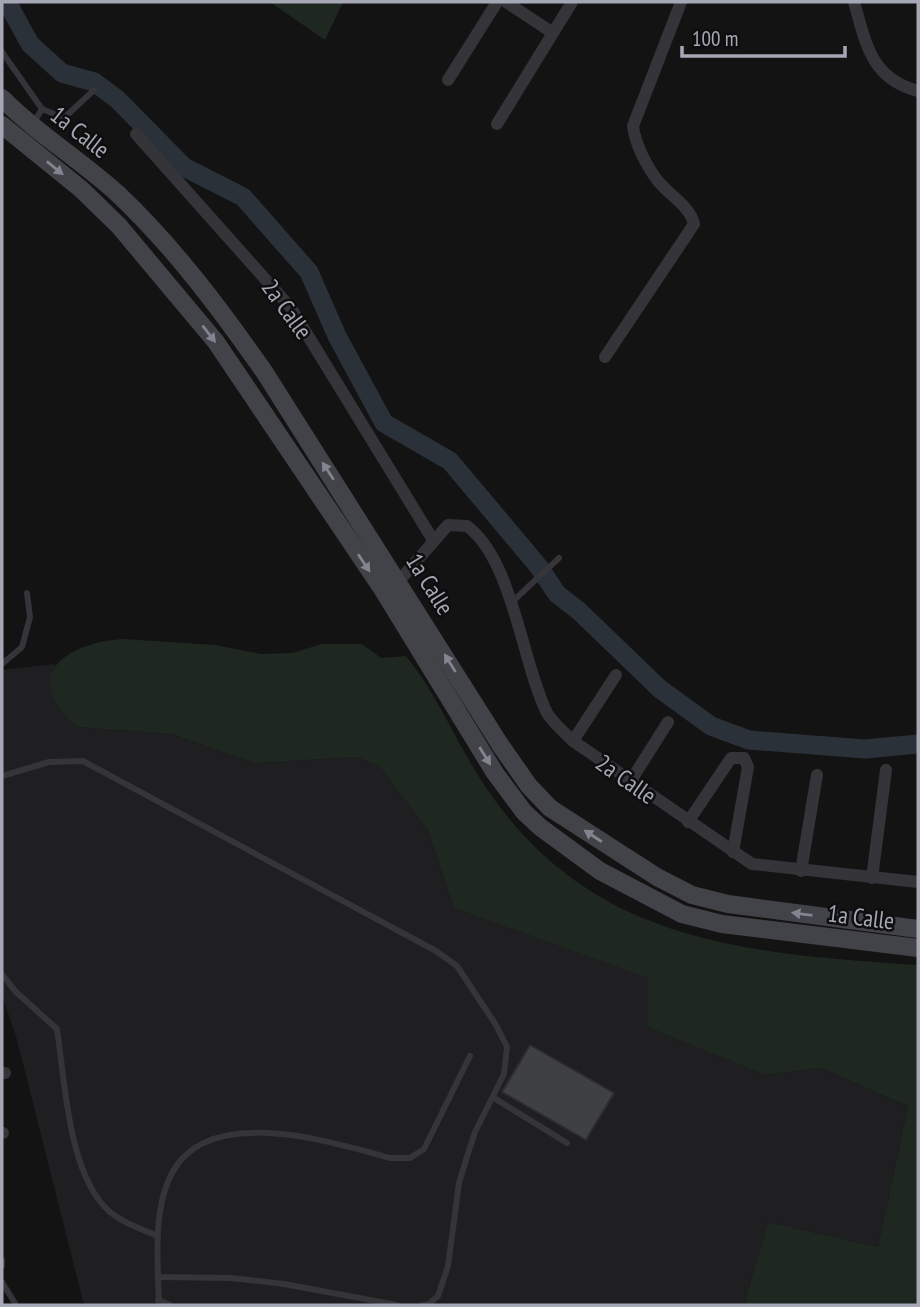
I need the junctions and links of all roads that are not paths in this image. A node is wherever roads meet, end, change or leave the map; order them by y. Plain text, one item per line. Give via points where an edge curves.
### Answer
1 (496, 2) edge
2 (506, 2) edge
3 (572, 2) edge
4 (681, 2) edge
5 (854, 2) edge
6 (553, 33) junction
7 (2, 52) edge
8 (448, 80) dead end
9 (94, 90) dead end
10 (918, 92) edge
11 (2, 98) edge
12 (42, 109) junction
13 (497, 124) dead end
14 (2, 125) edge
15 (32, 126) junction
16 (136, 134) dead end
17 (606, 358) dead end
18 (433, 540) junction
19 (559, 558) dead end
20 (399, 581) junction
21 (27, 593) dead end
22 (511, 603) junction
23 (2, 664) edge
24 (616, 676) dead end
25 (668, 722) dead end
26 (573, 741) junction
27 (886, 770) dead end
28 (817, 775) dead end
29 (2, 776) edge
30 (630, 782) junction
31 (688, 822) junction
32 (733, 852) junction
33 (801, 871) junction
34 (872, 878) junction
35 (918, 882) edge
36 (918, 929) edge
37 (918, 948) edge
38 (2, 975) edge
39 (470, 1056) dead end
40 (494, 1098) junction
41 (567, 1143) dead end
42 (158, 1236) junction
43 (2, 1260) edge
44 (2, 1266) edge
45 (158, 1278) junction
46 (2, 1282) edge
47 (159, 1302) edge
48 (16, 1305) edge
49 (170, 1305) edge
50 (397, 1305) edge
51 (426, 1305) edge

1 - 8 street
2 - 6 street
3 - 6 street
4 - 17 street via 633,126 634,138 658,181 694,224
5 - 10 street via 873,62
6 - 13 street
7 - 12 lane
9 - 12 lane via 64,118
11 - 15 main road, 1a Calle
12 - 15 lane
14 -> 37 main road, 1a Calle via 119,226 216,342 383,590 502,783 540,827 600,871 682,914 722,924
20 -> 15 main road, 1a Calle via 265,373 208,295 118,194
16 - 18 street, 2a Calle via 291,308
18 - 20 street
18 - 22 street, 2a Calle via 448,525 457,523 471,529 485,545
19 - 22 lane
36 -> 20 main road, 1a Calle via 728,904 692,895 550,808 508,756
21 - 23 lane via 30,617 22,648
22 - 26 street, 2a Calle via 548,715
24 - 26 street
25 - 30 street
26 - 30 street, 2a Calle
27 - 34 street
28 - 33 street
29 - 40 lane via 49,762 83,761 436,951 457,966 507,1047 504,1074
30 - 31 street, 2a Calle
31 - 32 street, 2a Calle
31 - 32 street via 731,758 742,757 748,767
32 - 33 street, 2a Calle via 752,864
33 - 34 street, 2a Calle
34 - 35 street, 2a Calle
38 - 42 lane via 57,1029 69,1119 90,1190 111,1213
39 - 42 lane via 424,1149 410,1158 390,1158 262,1130 230,1133 186,1153 172,1173
40 - 41 lane
40 - 51 lane via 475,1132 459,1183 448,1266 438,1296
42 - 45 lane
43 - 44 lane
45 - 47 lane
45 - 50 lane via 271,1282
46 - 48 lane
47 - 49 lane

